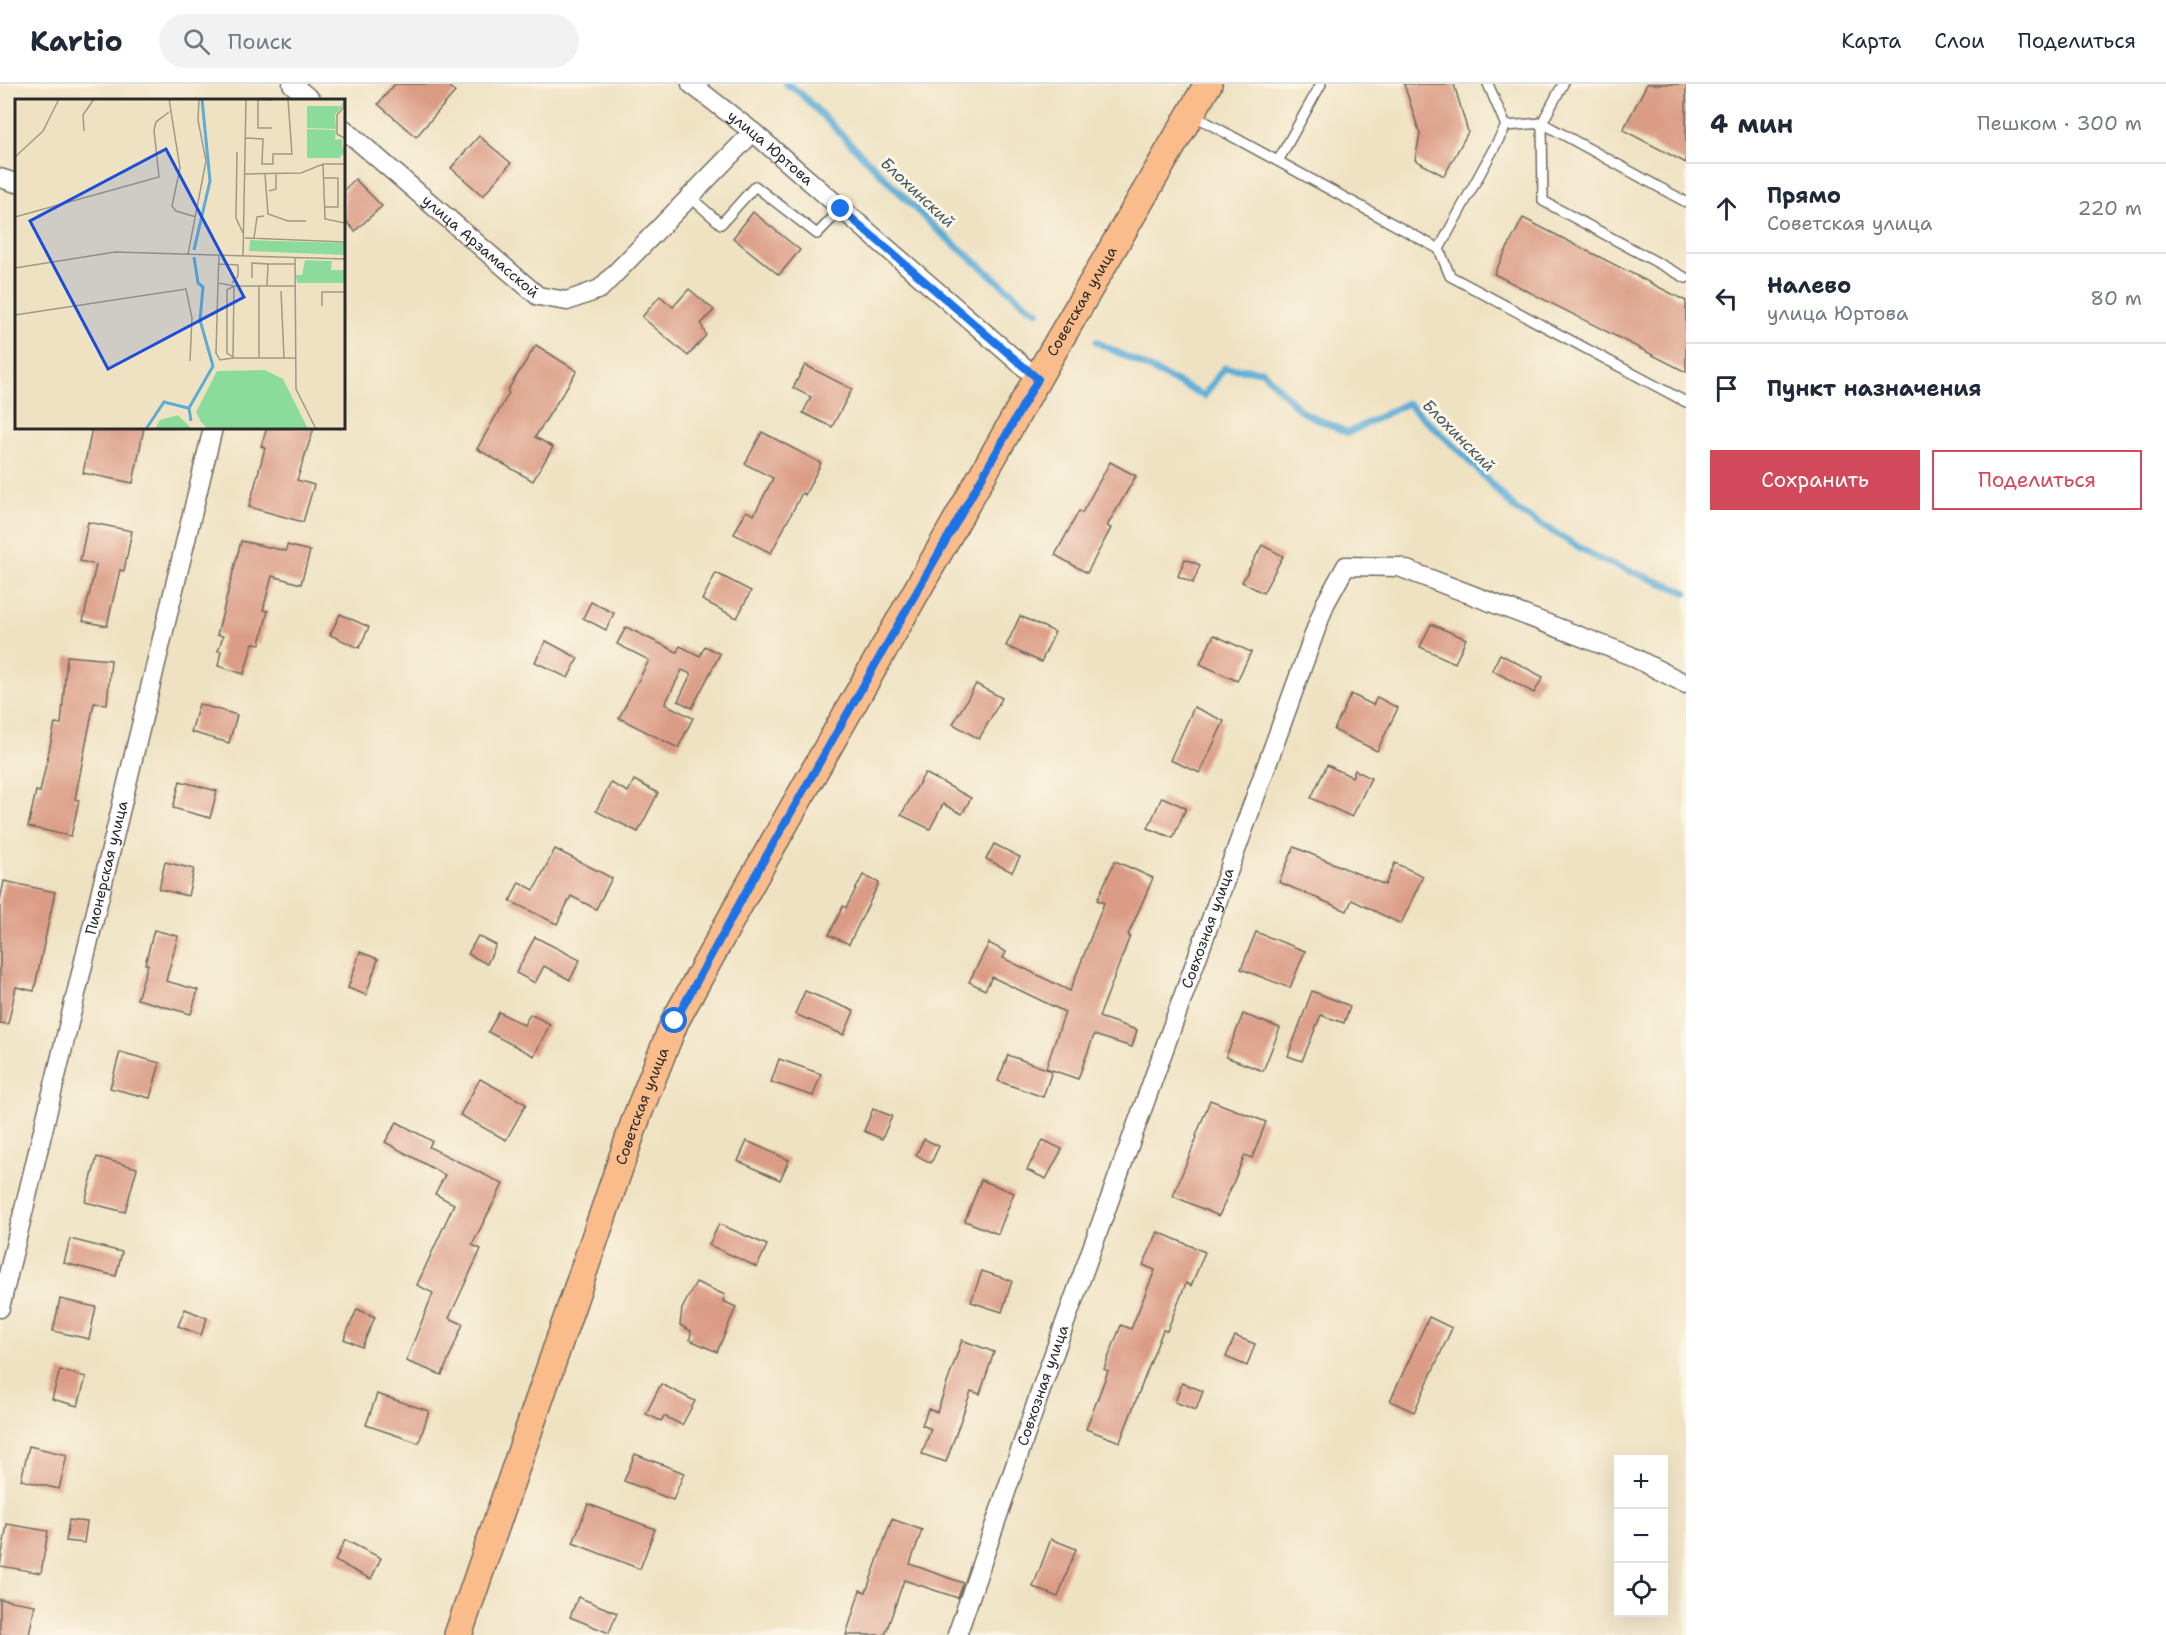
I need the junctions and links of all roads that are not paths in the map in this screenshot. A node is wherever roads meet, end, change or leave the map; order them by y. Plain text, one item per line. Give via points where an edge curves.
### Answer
1 (292, 84) edge
2 (691, 84) edge
3 (1208, 84) edge
4 (1321, 84) edge
5 (1488, 84) edge
6 (1563, 84) edge
7 (310, 99) edge
8 (1191, 114) junction
9 (1542, 123) junction
10 (1506, 126) junction
11 (345, 130) edge
12 (753, 132) junction
13 (1278, 161) junction
14 (0, 178) edge
15 (15, 183) edge
16 (690, 197) junction
17 (1686, 202) edge
18 (841, 209) junction
19 (1439, 249) junction
20 (1686, 278) edge
21 (1038, 379) junction
22 (1686, 402) edge
23 (213, 429) edge
24 (1686, 684) edge
25 (0, 1308) edge
26 (458, 1635) edge
27 (957, 1635) edge

1 - 7 street
2 - 12 street, улица Юртова
3 - 8 main road, Советская улица
4 - 13 lane
5 - 10 lane
6 - 9 lane
8 - 13 lane
8 - 21 main road, Советская улица
9 - 10 lane
9 - 17 lane
9 - 20 lane via 1543,201
10 - 19 lane
11 - 16 street, улица Арзамасской via 538,296 567,301 600,289
12 - 16 street, улица Арзамасской
12 - 18 street, улица Юртова
13 - 19 lane
14 - 15 street
16 - 18 lane via 721,224 755,186 817,234
18 - 21 street, улица Юртова
19 - 22 lane via 1450,276
21 - 26 main road, Советская улица via 675,1021 637,1116
23 - 25 street, Пионерская улица
24 - 27 street, Совхозная улица via 1629,655 1400,567 1346,566 1325,604 1044,1382

